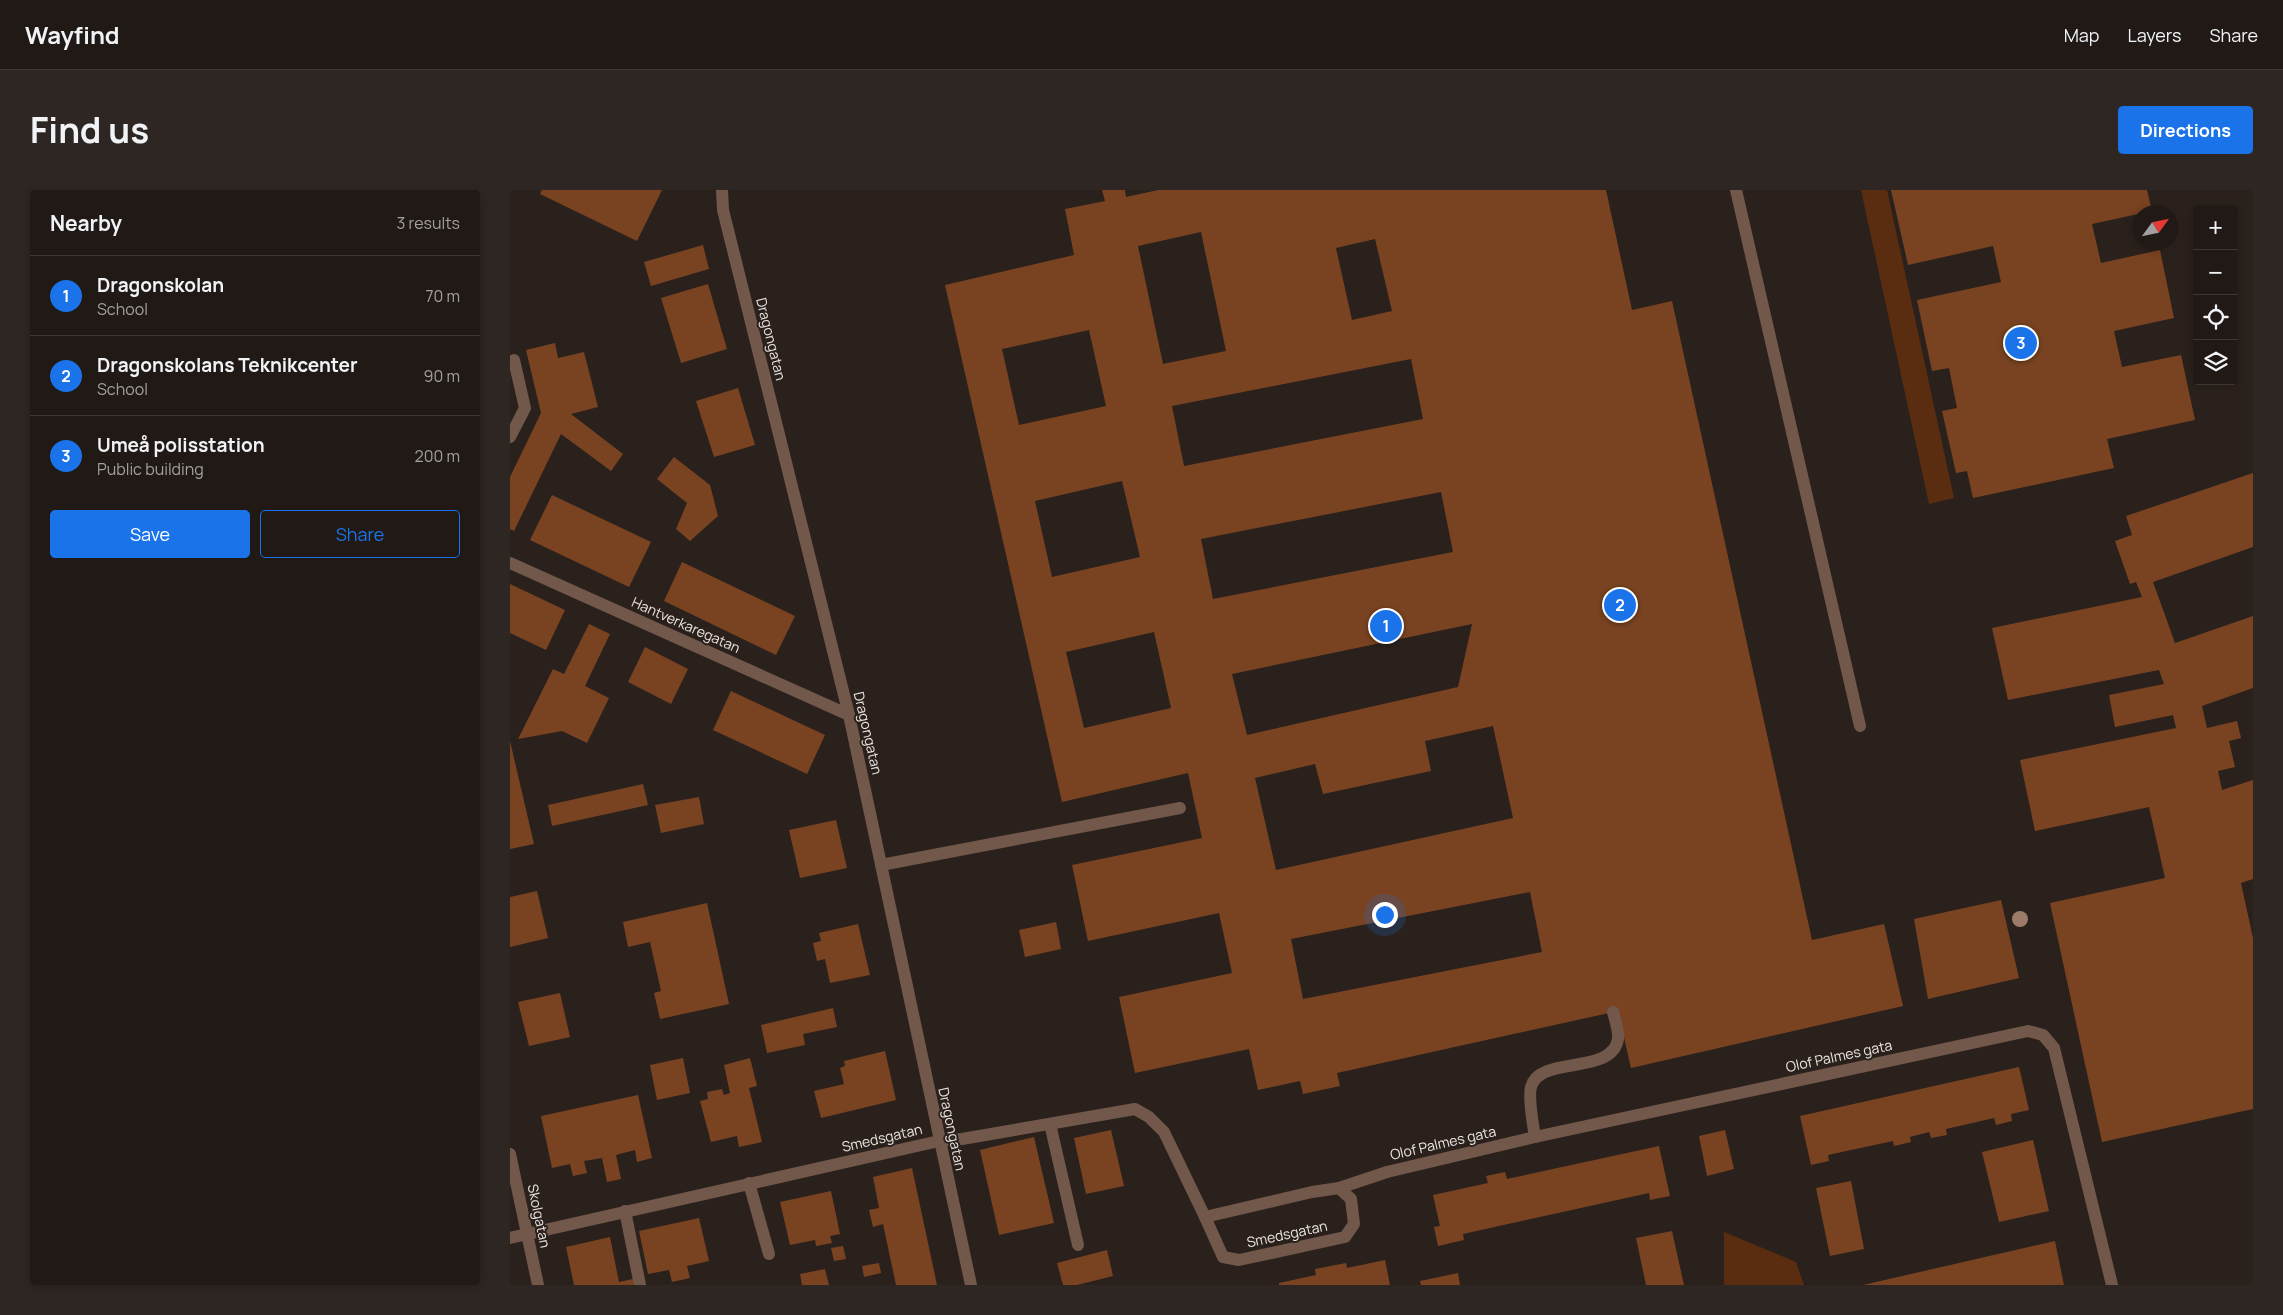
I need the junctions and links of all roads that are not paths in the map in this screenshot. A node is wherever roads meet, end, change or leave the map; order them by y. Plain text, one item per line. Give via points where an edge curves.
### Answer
1 (722, 190) edge
2 (1736, 190) edge
3 (514, 360) dead end
4 (510, 437) edge
5 (510, 562) edge
6 (849, 715) junction
7 (1860, 726) dead end
8 (1180, 808) dead end
9 (881, 865) junction
10 (1614, 1012) dead end
11 (1050, 1124) junction
12 (1535, 1137) junction
13 (939, 1141) junction
14 (510, 1154) edge
15 (749, 1183) junction
16 (1340, 1188) junction
17 (625, 1211) junction
18 (1205, 1217) junction
19 (527, 1233) junction
20 (510, 1238) edge
21 (1078, 1245) dead end
22 (769, 1254) dead end
23 (538, 1285) edge
24 (640, 1285) edge
25 (971, 1285) edge
26 (2112, 1285) edge

1 - 6 street, Dragongatan via 724,210
2 - 7 street
3 - 4 street via 525,408
5 - 6 street, Hantverkaregatan
6 - 9 street, Dragongatan
8 - 9 street
9 - 13 street, Dragongatan
10 - 12 street via 1618,1039 1606,1055 1596,1061 1545,1072 1536,1078 1531,1087
11 - 13 street, Smedsgatan
11 - 18 street, Smedsgatan via 1135,1109 1149,1116 1164,1132
11 - 21 street
12 - 16 street, Olof Palmes gata via 1387,1172
12 - 26 street, Olof Palmes gata via 2028,1030 2043,1035 2054,1048
13 - 15 street, Smedsgatan
13 - 25 street, Dragongatan
14 - 19 street, Skolgatan
15 - 17 street, Smedsgatan
15 - 22 street
16 - 18 street
16 - 18 street, Smedsgatan via 1351,1199 1354,1224 1344,1237 1238,1260 1223,1257
17 - 19 street, Smedsgatan
17 - 24 street
19 - 20 street, Smedsgatan
19 - 23 street, Skolgatan

